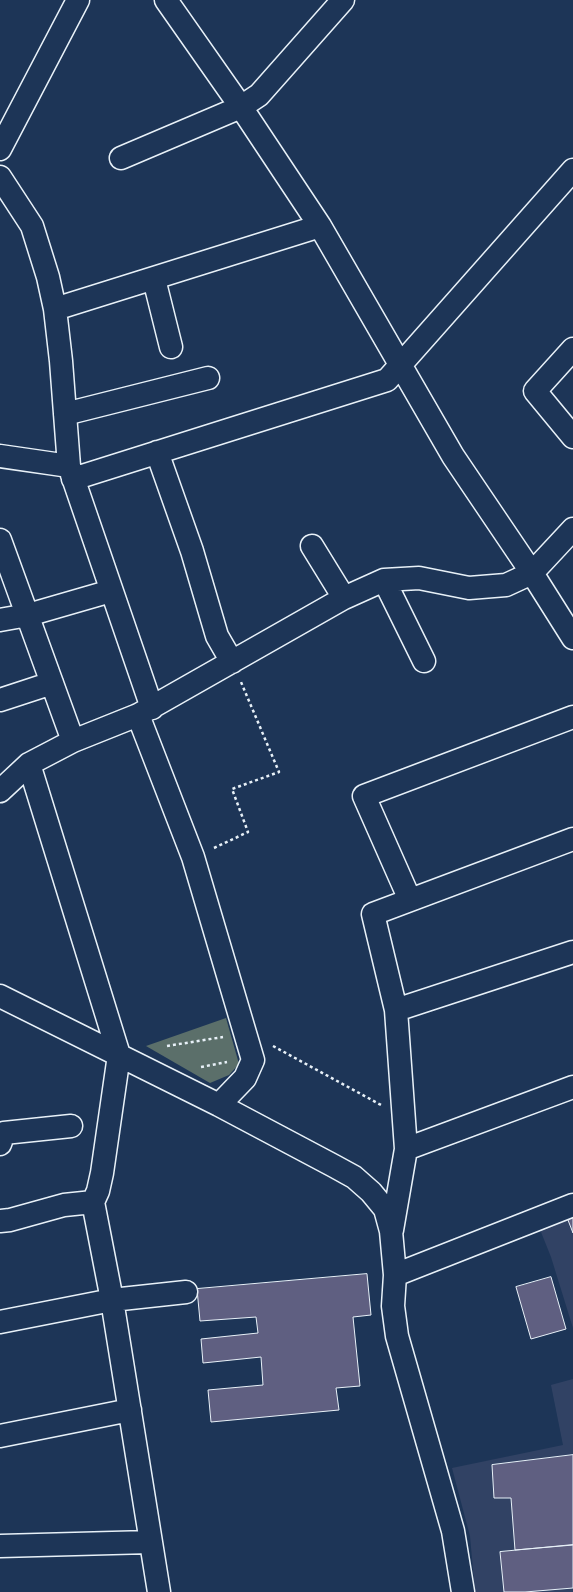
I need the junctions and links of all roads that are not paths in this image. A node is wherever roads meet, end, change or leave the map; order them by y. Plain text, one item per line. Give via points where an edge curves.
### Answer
1 (78, 0) edge
2 (166, 0) edge
3 (343, 0) edge
4 (241, 107) junction
5 (0, 148) edge
6 (121, 158) dead end
7 (573, 170) edge
8 (0, 177) edge
9 (320, 226) junction
10 (154, 279) junction
11 (55, 309) junction
12 (171, 348) dead end
13 (573, 349) edge
14 (401, 365) junction
15 (208, 378) dead end
16 (65, 414) junction
17 (573, 437) edge
18 (157, 452) junction
19 (0, 456) edge
20 (71, 473) junction
21 (573, 529) edge
22 (0, 540) edge
23 (312, 546) dead end
24 (532, 573) junction
25 (384, 580) junction
26 (111, 590) junction
27 (344, 598) junction
28 (28, 615) junction
29 (0, 620) edge
30 (573, 638) edge
31 (424, 661) dead end
32 (232, 662) junction
33 (52, 683) junction
34 (0, 700) edge
35 (145, 712) junction
36 (573, 717) edge
37 (73, 741) junction
38 (29, 764) junction
39 (0, 791) edge
40 (573, 839) edge
41 (410, 900) junction
42 (573, 952) edge
43 (0, 996) edge
44 (396, 1010) junction
45 (119, 1055) junction
46 (573, 1086) edge
47 (219, 1105) junction
48 (71, 1126) dead end
49 (0, 1144) edge
50 (406, 1149) junction
51 (93, 1202) junction
52 (573, 1205) edge
53 (0, 1221) edge
54 (391, 1231) junction
55 (395, 1275) junction
56 (186, 1292) dead end
57 (112, 1300) junction
58 (0, 1322) edge
59 (130, 1410) junction
60 (0, 1436) edge
61 (150, 1542) junction
62 (0, 1546) edge
63 (159, 1592) edge
64 (464, 1592) edge

1 - 5 street
2 - 4 street
3 - 4 street via 259,95
4 - 6 street
4 - 9 street
7 - 14 street
8 - 11 street via 32,226
9 - 10 street
9 - 14 street
10 - 11 street
10 - 12 street
11 - 16 street
13 - 17 street via 535,391
14 - 18 street via 387,380
14 - 24 street via 453,456
15 - 16 street
16 - 20 street
18 - 20 street
18 - 32 street via 192,551 217,636
19 - 20 street
20 - 26 street
21 - 24 street
22 - 28 street
23 - 27 street
24 - 25 street via 506,585 469,588 419,578
24 - 30 street
25 - 27 street
25 - 31 street
26 - 28 street
26 - 35 street
27 - 32 street
28 - 29 street
28 - 33 street
32 - 35 street
33 - 34 street
33 - 37 street
35 - 37 street
35 - 47 street via 193,857 253,1060 245,1078
36 - 41 street via 364,796
37 - 38 street
38 - 39 street
38 - 45 street
40 - 41 street
41 - 44 street via 373,914
42 - 44 street
43 - 45 street
44 - 50 street
45 - 47 street
45 - 51 street via 102,1173
46 - 50 street
47 - 54 street via 354,1178 372,1192 385,1209
48 - 49 street via 4,1133
50 - 54 street
51 - 53 street via 64,1205
51 - 57 street
52 - 55 street
54 - 55 street
55 - 64 street via 393,1306 397,1336 453,1531
56 - 57 street
57 - 58 street
57 - 59 street
59 - 60 street
59 - 61 street
61 - 62 street
61 - 63 street

